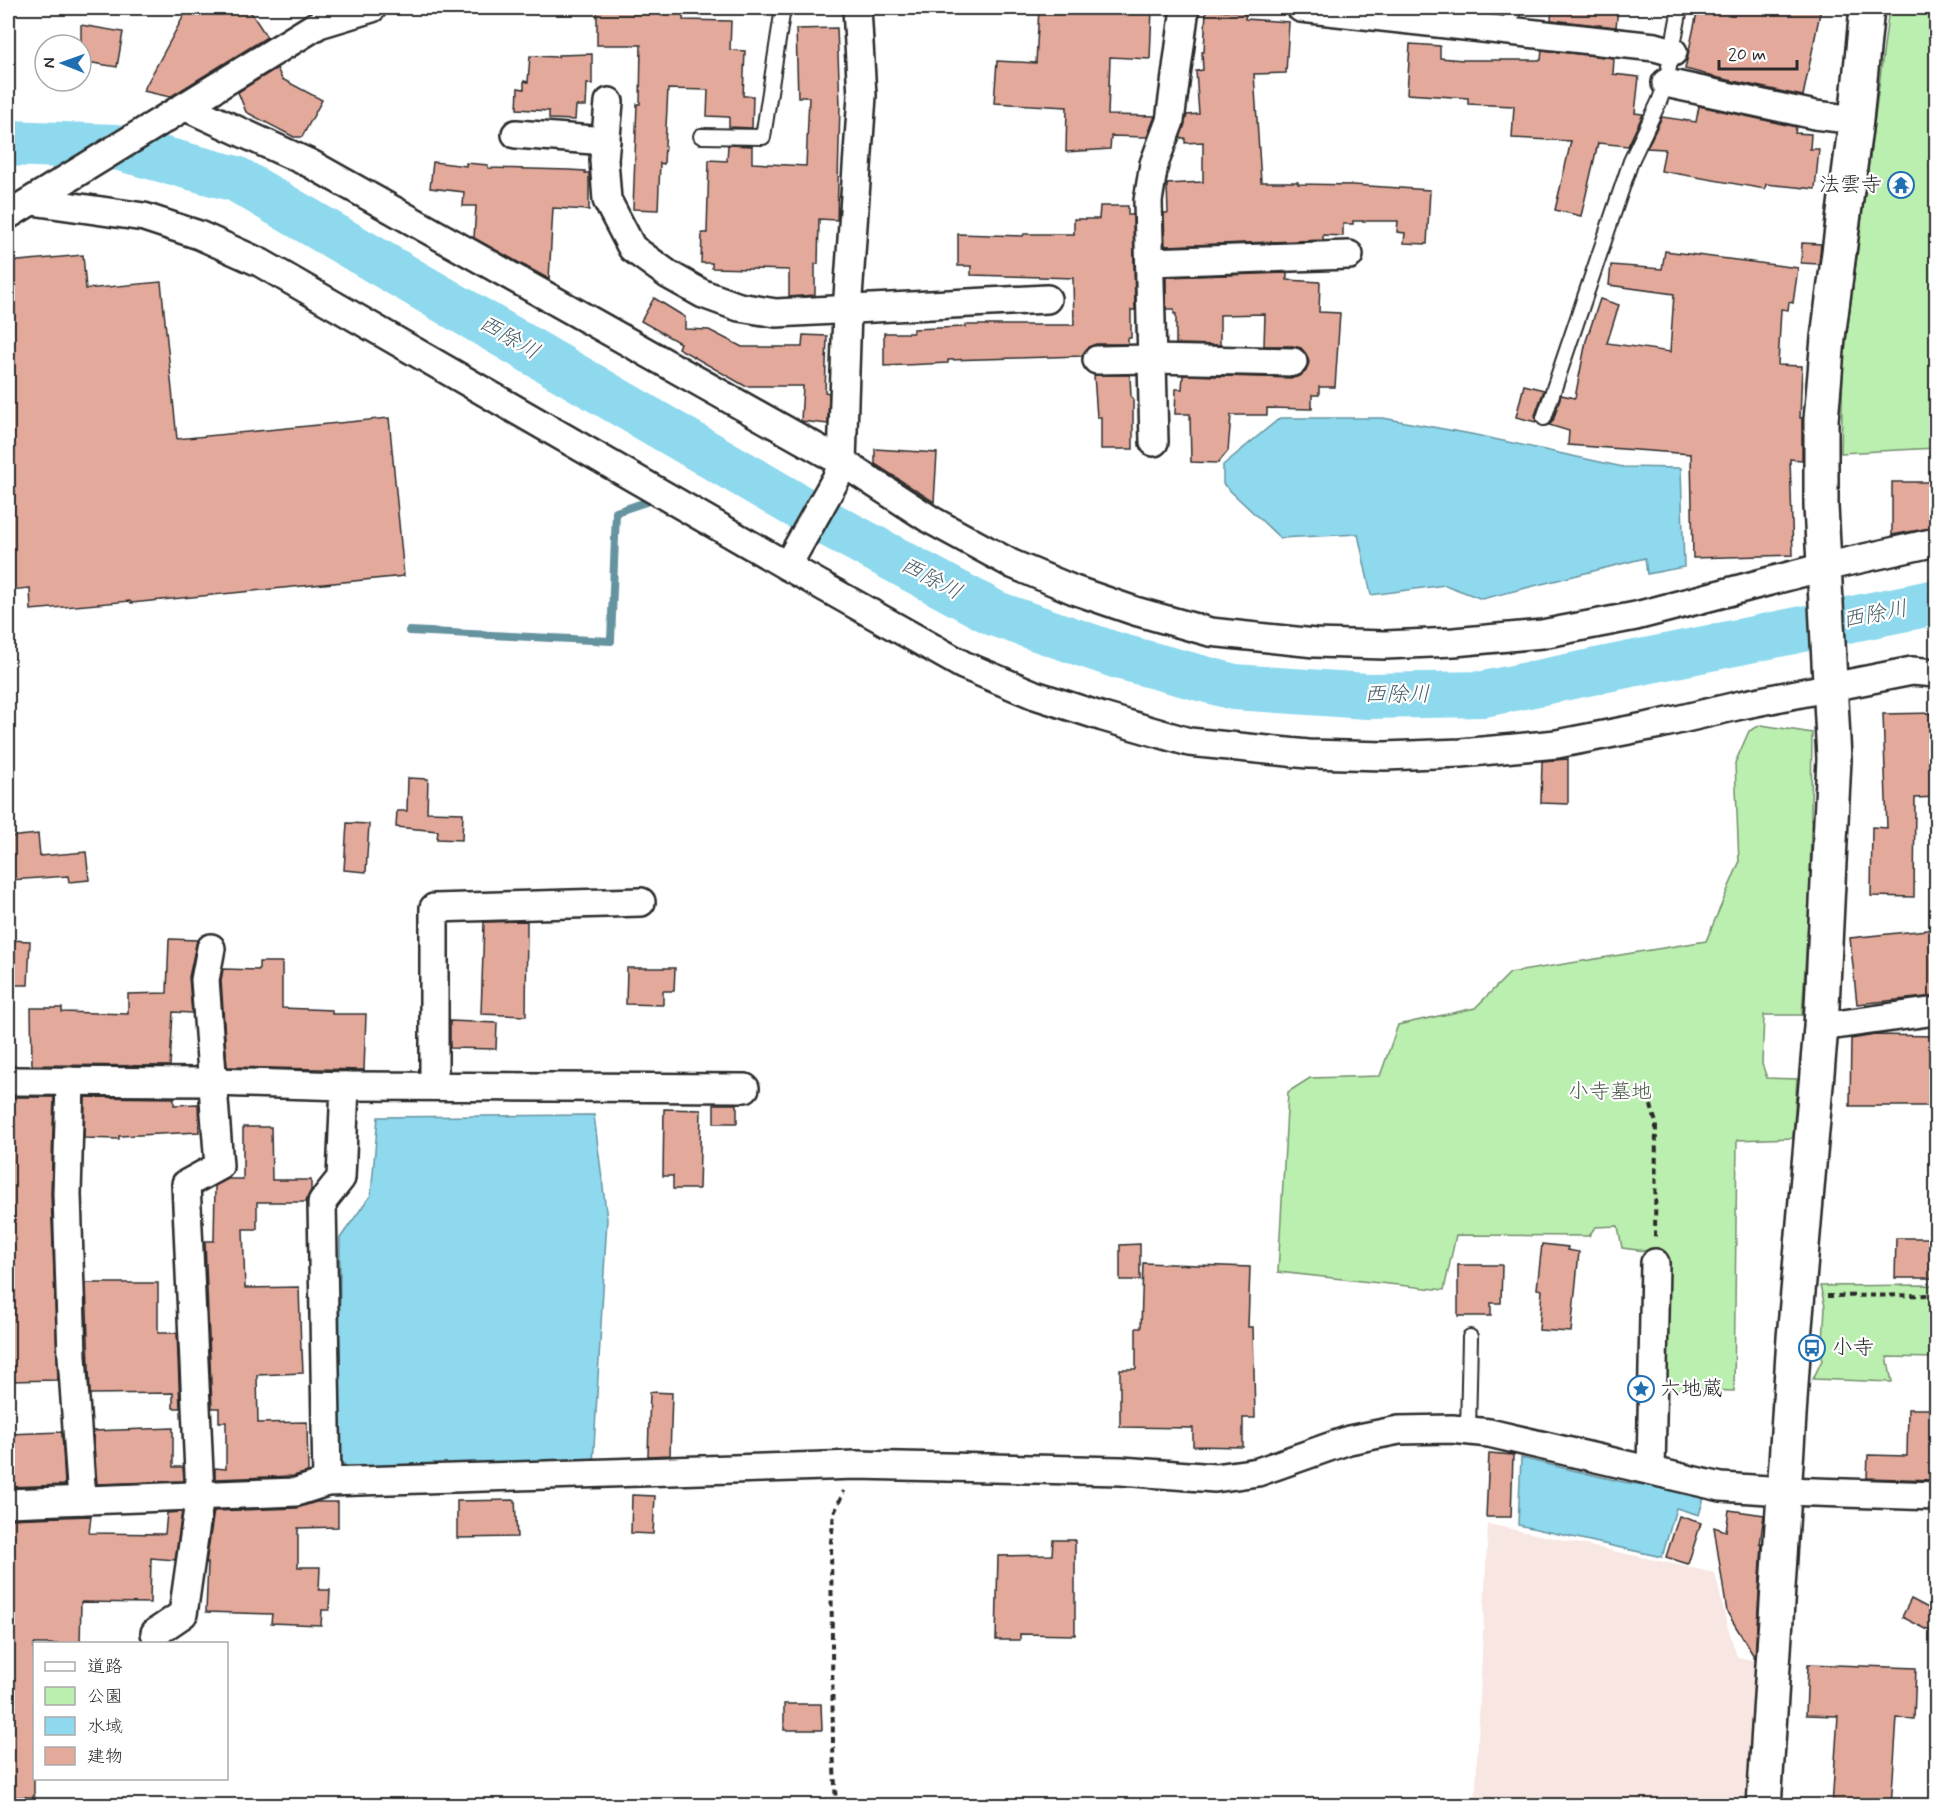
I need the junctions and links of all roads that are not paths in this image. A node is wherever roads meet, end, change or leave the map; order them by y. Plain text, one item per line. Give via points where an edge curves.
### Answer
1 (372, 8) edge
2 (783, 8) edge
3 (857, 8) edge
4 (1185, 8) edge
5 (1301, 8) edge
6 (1680, 8) edge
7 (1867, 8) edge
8 (332, 14) edge
9 (1511, 19) edge
10 (1673, 51) junction
11 (1666, 83) junction
12 (609, 102) dead end
13 (181, 109) junction
14 (1856, 120) junction
15 (516, 134) dead end
16 (701, 136) dead end
17 (606, 141) junction
18 (43, 194) junction
19 (8, 216) edge
20 (1349, 255) dead end
21 (1150, 262) junction
22 (1047, 299) dead end
23 (847, 310) junction
24 (1152, 359) junction
25 (1096, 360) dead end
26 (1293, 362) dead end
27 (1544, 418) dead end
28 (1154, 442) dead end
29 (839, 470) junction
30 (1936, 542) edge
31 (791, 558) junction
32 (1824, 576) junction
33 (1936, 673) edge
34 (1829, 674) junction
35 (641, 903) dead end
36 (211, 948) dead end
37 (1936, 1011) edge
38 (1821, 1028) junction
39 (8, 1081) edge
40 (70, 1081) junction
41 (213, 1082) junction
42 (345, 1086) junction
43 (434, 1086) junction
44 (745, 1088) dead end
45 (1655, 1263) road end
46 (1470, 1337) dead end
47 (1468, 1431) junction
48 (1651, 1471) junction
49 (327, 1482) junction
50 (1784, 1491) junction
51 (201, 1495) junction
52 (1936, 1496) edge
53 (82, 1500) junction
54 (8, 1503) edge
55 (155, 1633) dead end
56 (1764, 1806) edge

1 - 8 street
2 - 16 lane via 763,138
3 - 23 street via 862,96
4 - 21 street via 1170,121 1154,164 1148,201
5 - 9 street
6 - 10 lane
7 - 14 street
8 - 13 street
9 - 10 street
10 - 11 lane
11 - 14 street
11 - 27 lane via 1631,161
12 - 17 street
13 - 18 street
13 - 29 street via 311,164
14 - 32 street via 1827,338 1821,420
15 - 17 street
17 - 23 street via 607,200 632,248 669,275 703,294 739,307 776,313
18 - 19 street
18 - 31 street via 144,217 199,235 261,263
20 - 21 street
21 - 24 street
22 - 23 street
23 - 29 street
24 - 25 street
24 - 26 street
24 - 28 street
29 - 31 street
29 - 32 street via 1012,564 1135,611 1210,632 1315,643 1385,645 1542,634
30 - 32 street
31 - 34 street via 963,665 1035,695 1189,742 1308,754 1385,756 1557,744
32 - 34 street
33 - 34 street
34 - 38 street via 1834,759
35 - 43 street via 434,908
36 - 41 street via 205,980
37 - 38 street
38 - 50 street
39 - 40 street
40 - 41 street
40 - 53 street via 72,1356
41 - 42 street
41 - 51 street via 219,1166 186,1184
42 - 43 street
42 - 49 street via 341,1178 322,1202
43 - 44 street
45 - 48 street
46 - 47 lane
47 - 48 street
47 - 49 street via 1399,1430 1348,1440 1258,1472 1215,1478 1121,1471 856,1465
48 - 50 street via 1722,1487
49 - 51 street via 296,1492
50 - 52 street
50 - 56 street
51 - 53 street
51 - 55 street via 183,1614
53 - 54 street

